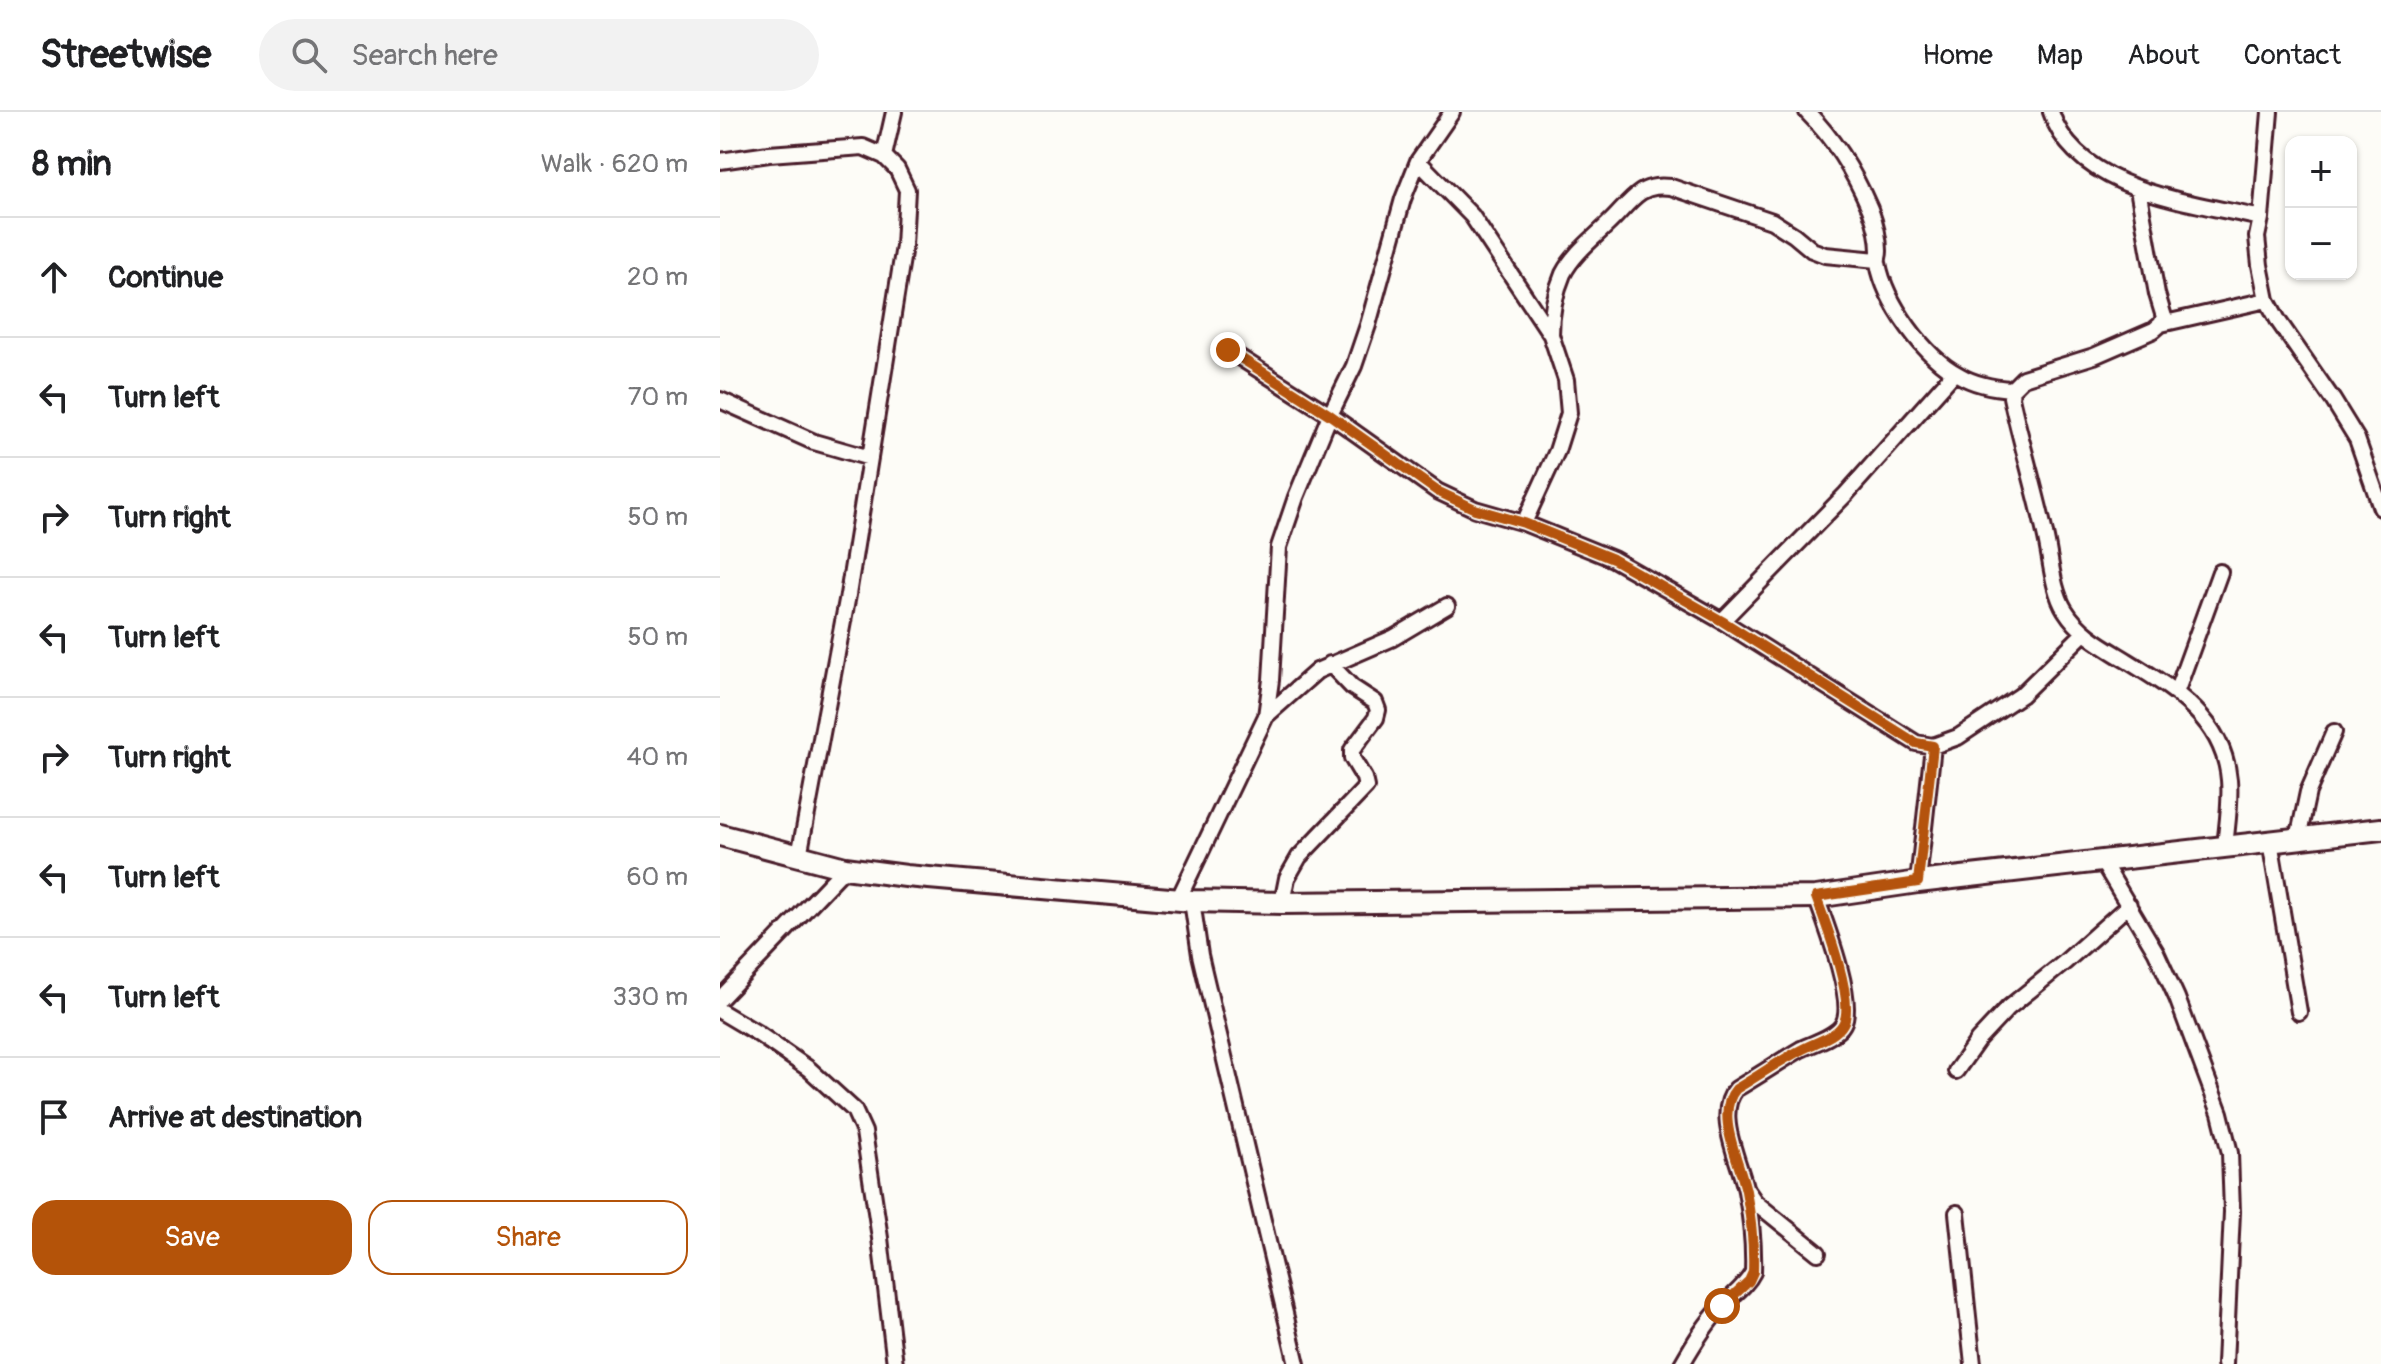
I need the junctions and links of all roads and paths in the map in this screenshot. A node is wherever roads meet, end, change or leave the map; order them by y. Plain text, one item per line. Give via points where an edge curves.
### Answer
1 (894, 112) edge
2 (1452, 112) edge
3 (1807, 112) edge
4 (2051, 112) edge
5 (2270, 112) edge
6 (884, 156) junction
7 (720, 161) edge
8 (1418, 161) junction
9 (2138, 189) junction
10 (2261, 218) junction
11 (1877, 260) junction
12 (2267, 300) junction
13 (2161, 324) junction
14 (1551, 335) junction
15 (1228, 350) dead end
16 (1954, 373) junction
17 (2012, 389) junction
18 (720, 400) edge
19 (1330, 415) junction
20 (870, 458) junction
21 (2381, 508) edge
22 (1524, 523) junction
23 (2220, 572) dead end
24 (1447, 606) dead end
25 (1722, 621) junction
26 (2083, 634) junction
27 (1330, 664) junction
28 (2176, 693) junction
29 (1266, 716) junction
30 (2334, 732) dead end
31 (1933, 746) junction
32 (2381, 829) edge
33 (720, 835) edge
34 (2298, 839) junction
35 (2270, 841) junction
36 (2225, 847) junction
37 (799, 856) junction
38 (2102, 861) junction
39 (845, 868) junction
40 (1918, 882) junction
41 (1816, 897) junction
42 (1185, 900) junction
43 (1282, 903) junction
44 (2129, 905) junction
45 (720, 999) edge
46 (720, 1011) edge
47 (2299, 1012) dead end
48 (1956, 1071) dead end
49 (1746, 1189) junction
50 (1957, 1213) dead end
51 (1818, 1253) dead end
52 (895, 1364) edge
53 (1297, 1364) edge
54 (1682, 1364) edge
55 (1973, 1364) edge
56 (2225, 1364) edge

1 - 6 street
2 - 8 street
3 - 11 street via 1838,150 1870,210
4 - 9 street via 2056,127 2089,162
5 - 10 street
6 - 7 street via 863,147
6 - 20 street via 907,190 904,246
8 - 14 street via 1472,216
8 - 19 street via 1354,366
9 - 10 street
9 - 13 street via 2164,317
10 - 12 street via 2257,237
11 - 14 street via 1825,255 1772,221 1660,186 1641,192 1575,256 1554,297
11 - 16 street via 1899,316
12 - 13 street
12 - 21 street via 2357,439
13 - 17 street via 2094,356 2023,378
14 - 22 street via 1566,380 1569,413
15 - 19 street
16 - 17 street
16 - 25 street
17 - 26 street via 2056,588
18 - 20 street via 814,442
19 - 22 street via 1437,491
19 - 29 street via 1279,547
20 - 37 street
22 - 25 street via 1613,559
23 - 28 street
24 - 27 street via 1393,638
25 - 31 street via 1916,743
26 - 28 street
26 - 31 street via 2021,695 1958,737
27 - 29 street
27 - 43 street via 1378,710 1352,750 1366,787 1299,857
28 - 36 street via 2205,719 2224,752 2230,802
29 - 42 street
30 - 34 street via 2308,792
31 - 40 street
32 - 34 street
33 - 37 street
34 - 35 street
35 - 36 street
35 - 47 street
36 - 38 street
37 - 39 street
38 - 40 street
38 - 44 street
39 - 42 street
39 - 45 street
40 - 41 street
41 - 43 street
41 - 49 street via 1844,988 1844,1024 1730,1096 1728,1127
42 - 43 street
42 - 53 street
44 - 48 street via 2008,1008
44 - 56 street via 2177,998 2230,1153
46 - 52 street via 809,1069 854,1110 864,1132
49 - 51 street
49 - 54 street via 1753,1272 1700,1332
50 - 55 street

